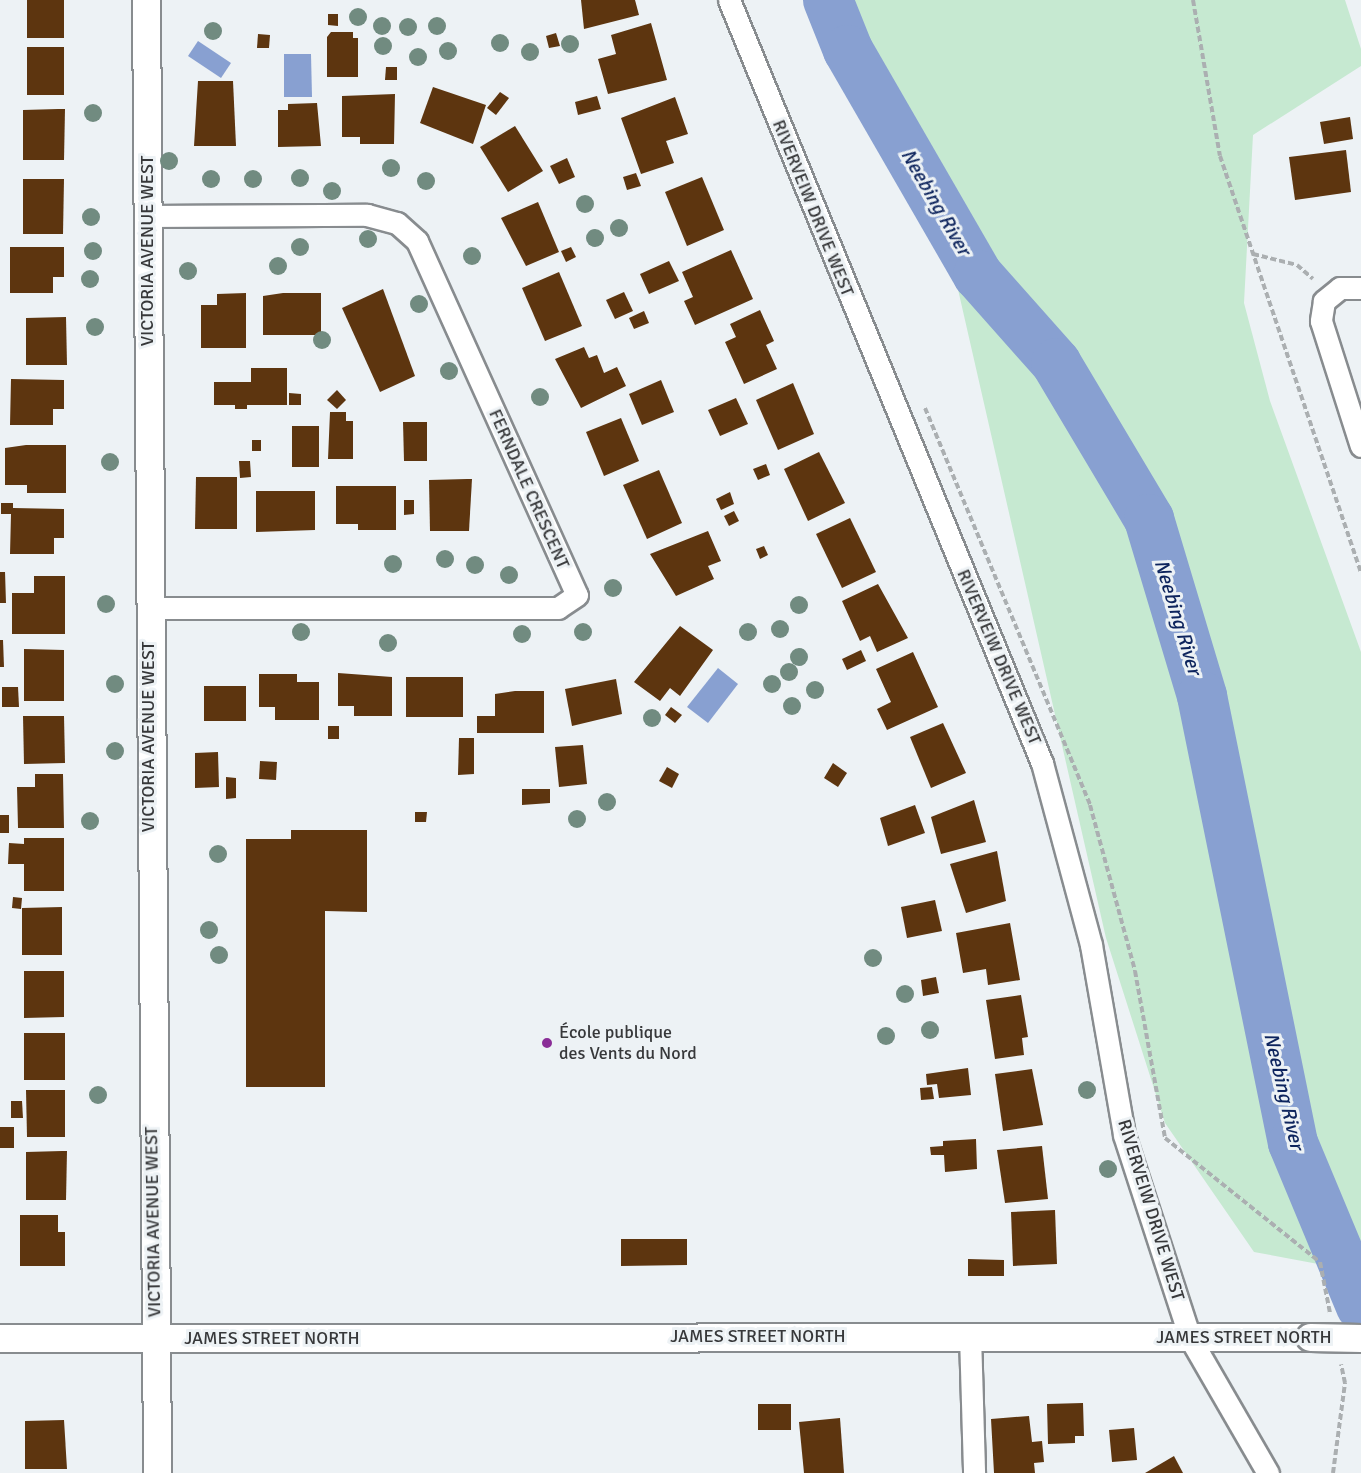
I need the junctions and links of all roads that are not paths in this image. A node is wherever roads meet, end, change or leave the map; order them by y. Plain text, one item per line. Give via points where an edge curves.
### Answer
1 (146, 0) edge
2 (729, 0) edge
3 (147, 216) junction
4 (1361, 288) edge
5 (1361, 446) edge
6 (148, 608) junction
7 (970, 1335) junction
8 (0, 1338) edge
9 (1190, 1338) junction
10 (1361, 1338) edge
11 (155, 1339) junction
12 (157, 1473) edge
13 (974, 1473) edge
14 (1268, 1473) edge

1 - 3 street, VICTORIA AVENUE WEST
2 - 9 street, RIVERVEIW DRIVE WEST via 1042,763 1091,945 1124,1136
3 - 6 street, VICTORIA AVENUE WEST
3 - 6 street, FERNDALE CRESCENT via 367,215 397,223 417,242 577,595 558,608
4 - 5 street via 1340,288 1331,295 1324,301 1321,321
6 - 11 street, VICTORIA AVENUE WEST
7 - 9 street, JAMES STREET NORTH
7 - 11 street, JAMES STREET NORTH
7 - 13 street
8 - 11 street, JAMES STREET NORTH
9 - 10 street, JAMES STREET NORTH, bridge
9 - 14 street, RIVERVEIW DRIVE WEST
11 - 12 street, VICTORIA AVENUE WEST

